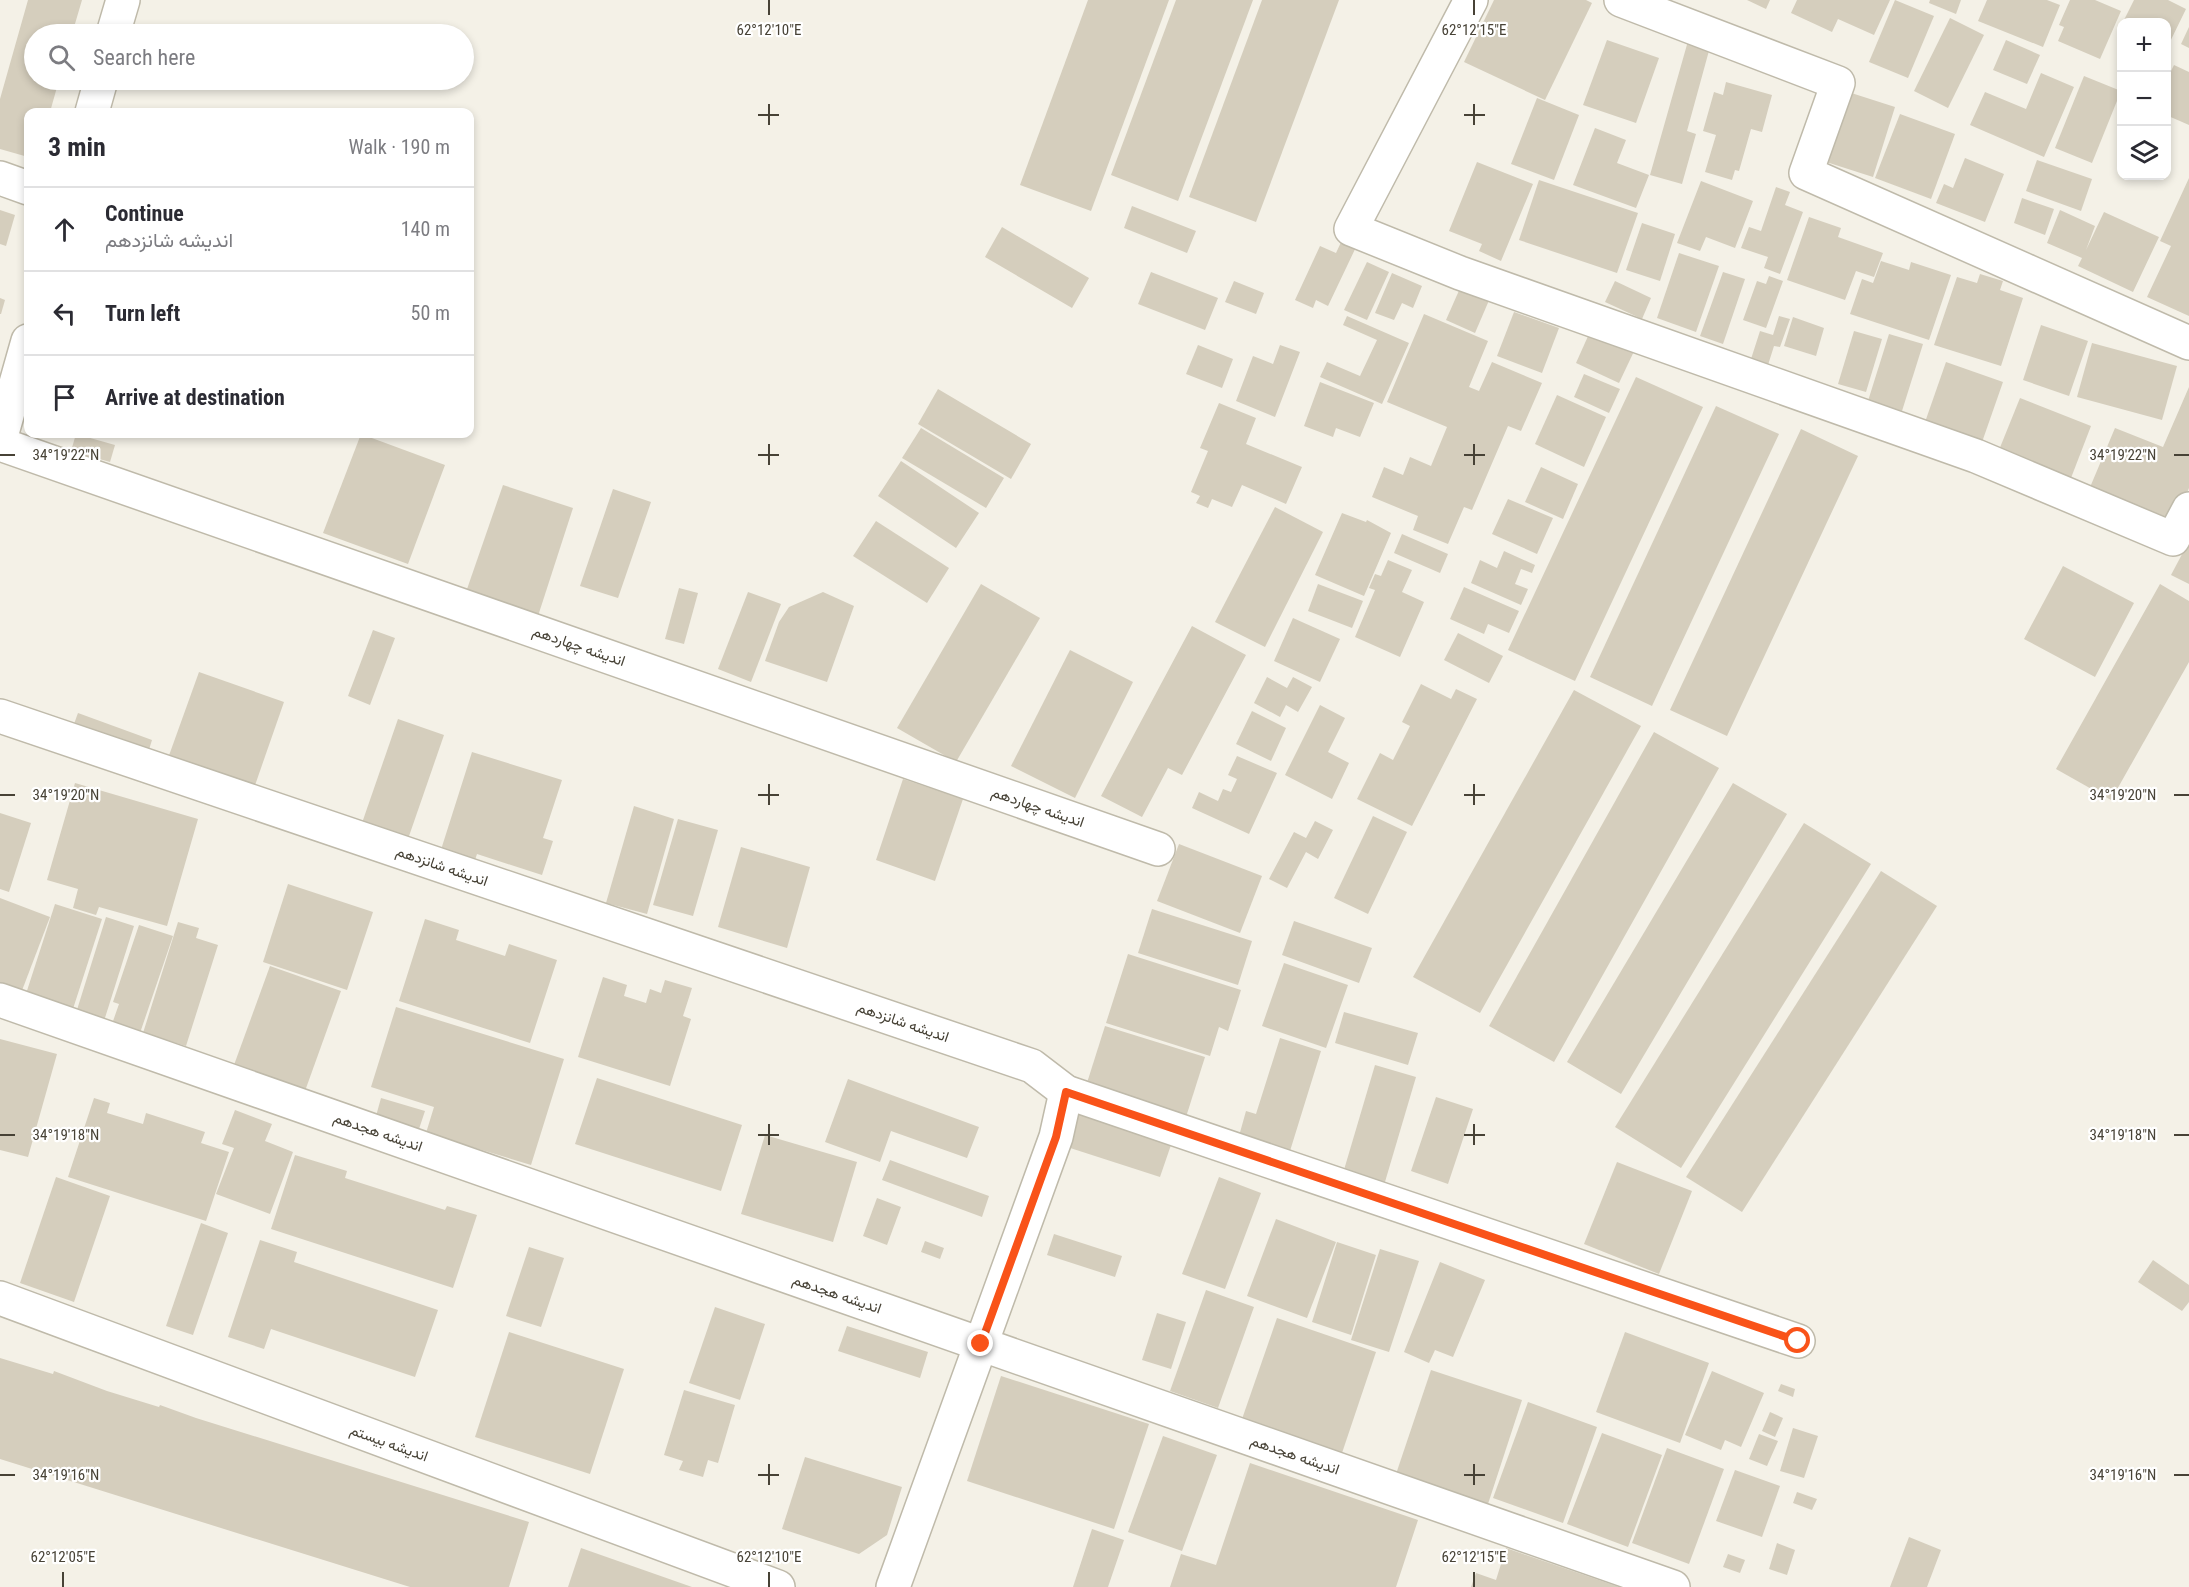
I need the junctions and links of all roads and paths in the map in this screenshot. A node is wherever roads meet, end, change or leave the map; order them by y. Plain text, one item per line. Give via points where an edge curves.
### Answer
1 (123, 0) edge
2 (1471, 0) edge
3 (1621, 0) edge
4 (116, 24) edge
5 (98, 90) edge
6 (93, 108) edge
7 (0, 178) edge
8 (24, 187) edge
9 (2189, 344) edge
10 (24, 355) edge
11 (2, 430) edge
12 (24, 438) edge
13 (24, 438) edge
14 (2189, 509) edge
15 (0, 716) edge
16 (1158, 849) dead end
17 (0, 1000) edge
18 (1066, 1092) junction
19 (0, 1298) edge
20 (1798, 1341) dead end
21 (981, 1344) junction
22 (778, 1587) edge
23 (893, 1587) edge
24 (1673, 1587) edge

1 - 4 street
2 - 14 street via 1351,229 1460,273 1976,456 2172,539
3 - 9 street via 1838,83 1806,173
5 - 6 street
7 - 8 street
10 - 11 street
11 - 12 street, اندیشه چهاردهم
13 - 16 street, اندیشه چهاردهم
15 - 18 street, اندیشه شانزدهم via 1032,1066
17 - 21 street, اندیشه هجدهم
18 - 20 street, اندیشه شانزدهم
18 - 21 street via 1056,1137
19 - 22 street, اندیشه بیستم
21 - 23 street
21 - 24 street, اندیشه هجدهم

